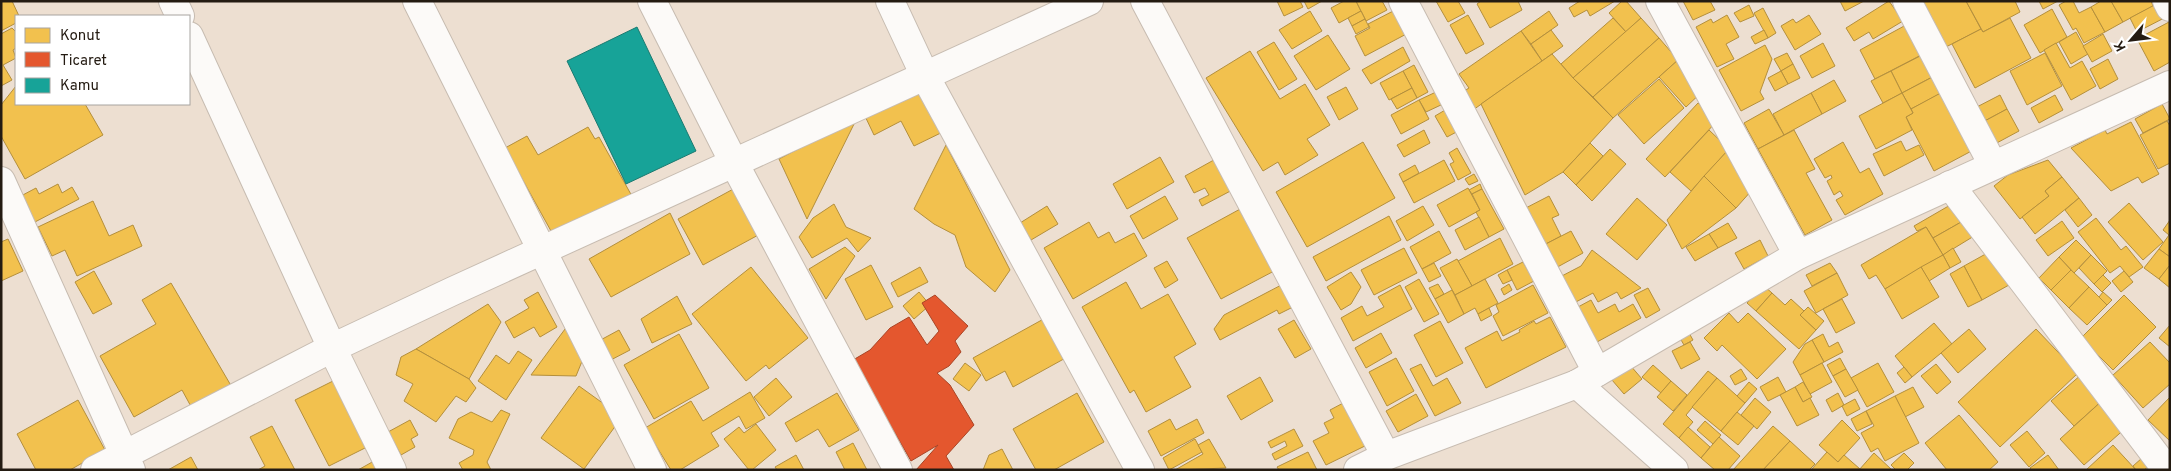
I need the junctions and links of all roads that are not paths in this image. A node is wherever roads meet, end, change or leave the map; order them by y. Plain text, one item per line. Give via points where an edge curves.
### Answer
1 (173, 1) edge
2 (417, 1) edge
3 (652, 1) edge
4 (890, 1) edge
5 (1089, 1) edge
6 (1145, 1) edge
7 (1403, 1) edge
8 (1660, 1) edge
9 (1907, 1) edge
10 (2167, 1) edge
11 (2170, 7) edge
12 (180, 15) edge
13 (190, 38) edge
14 (925, 76) junction
15 (2170, 85) edge
16 (734, 163) junction
17 (1993, 165) junction
18 (1, 181) edge
19 (1950, 185) junction
20 (542, 250) junction
21 (1798, 255) junction
22 (332, 348) junction
23 (1587, 378) junction
24 (1386, 456) junction
25 (128, 462) edge
26 (95, 470) edge
27 (392, 470) edge
28 (652, 470) edge
29 (898, 470) edge
30 (1140, 470) edge
31 (1358, 470) edge
32 (1674, 470) edge
33 (2167, 470) edge

1 - 12 street
2 - 20 street
3 - 16 street
4 - 14 street
5 - 14 street
6 - 24 street
7 - 23 street
8 - 21 street
9 - 17 street
10 - 11 street
13 - 22 street
14 - 16 street
14 - 30 street
15 - 17 street
16 - 20 street
16 - 29 street
17 - 19 street
18 - 25 street
19 - 21 street
19 - 33 street
20 - 22 street
20 - 28 street
21 - 23 street
22 - 25 street
22 - 27 street
23 - 24 street
23 - 32 street
24 - 31 street
25 - 26 street

